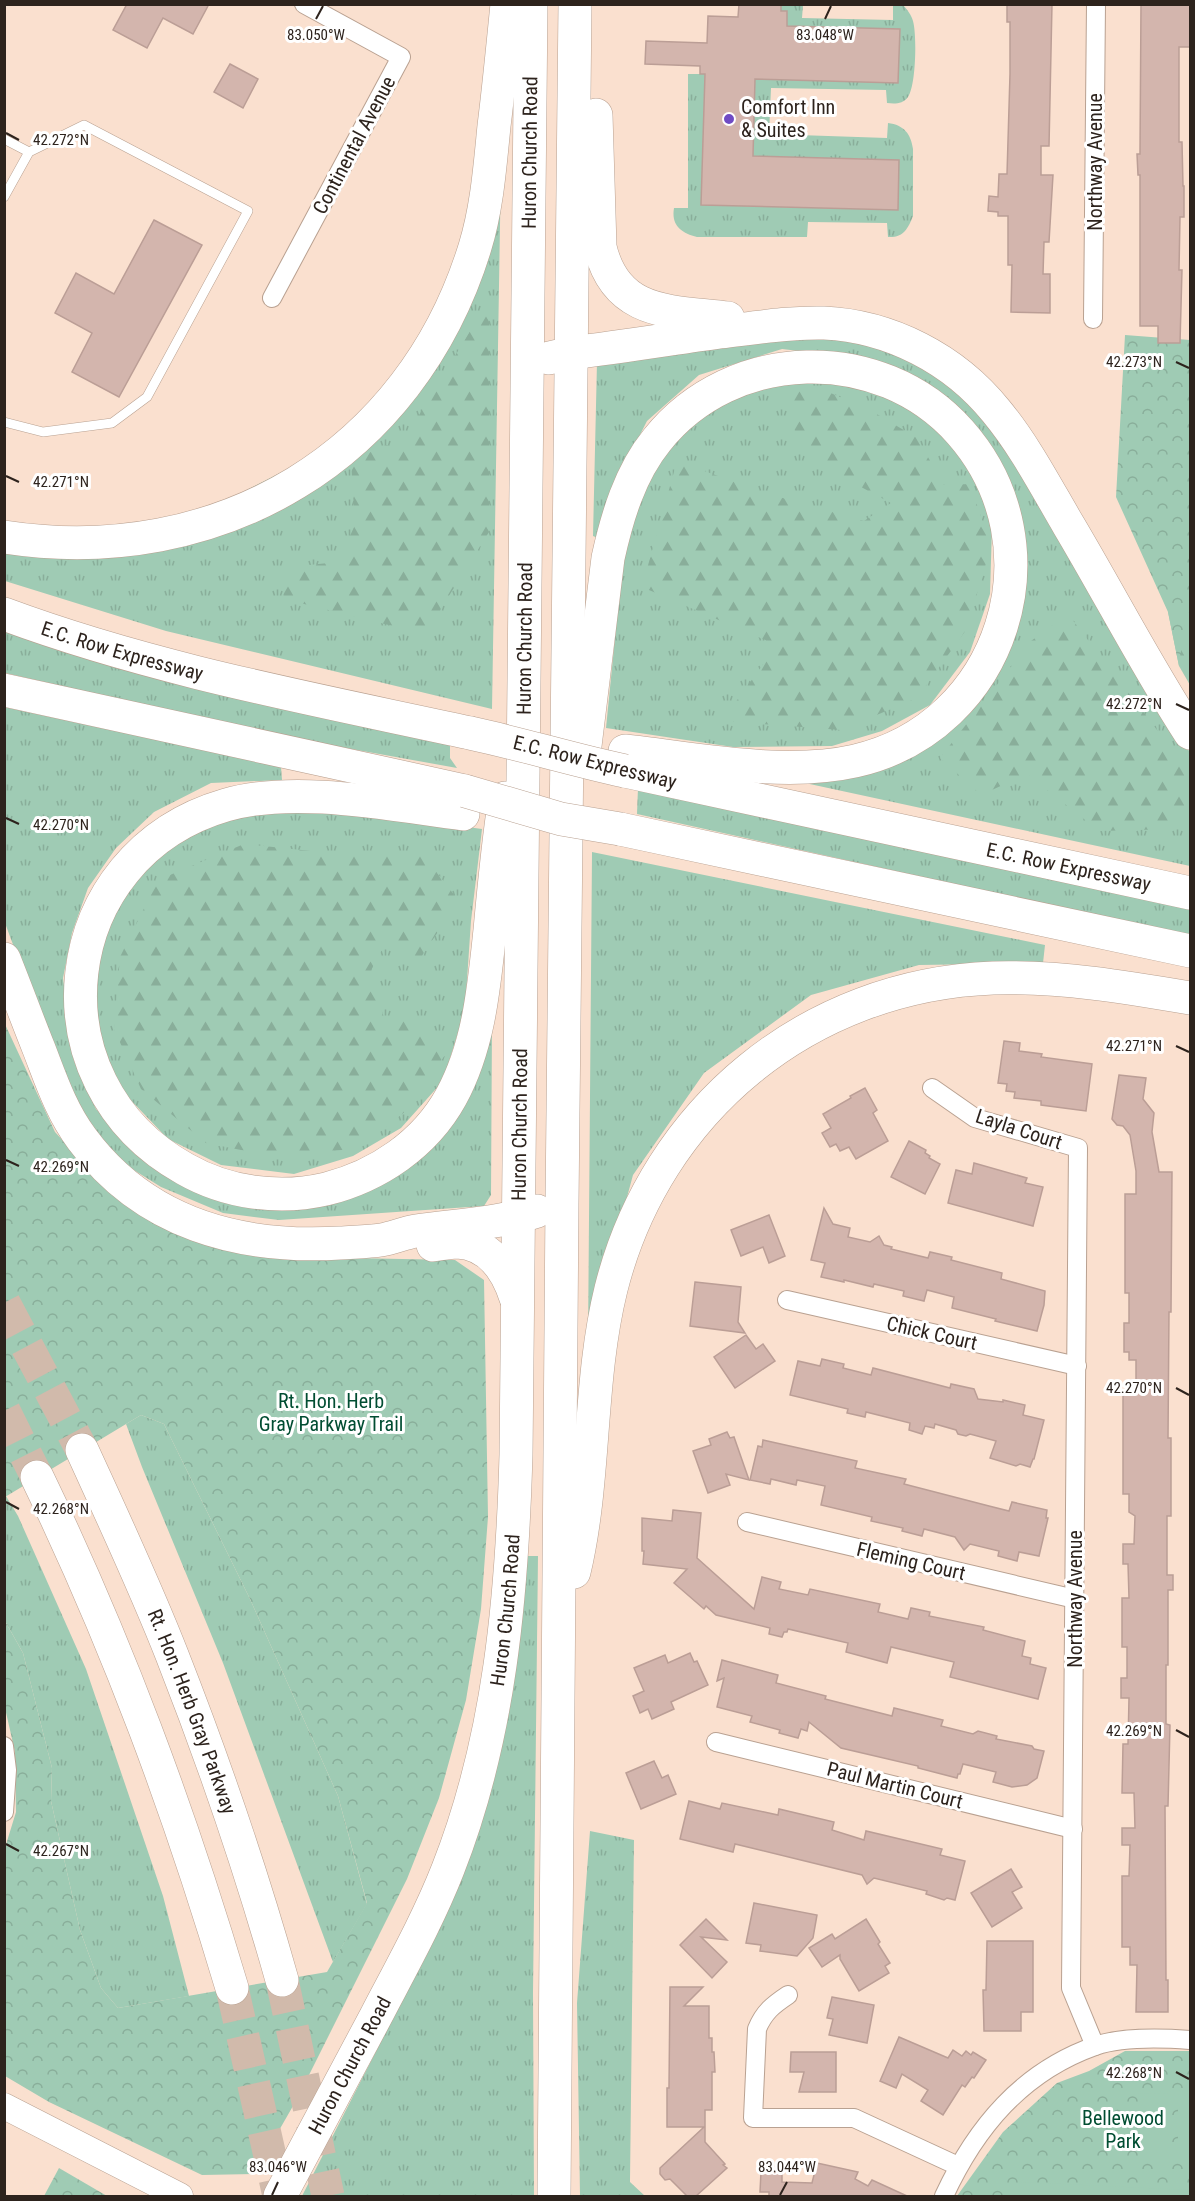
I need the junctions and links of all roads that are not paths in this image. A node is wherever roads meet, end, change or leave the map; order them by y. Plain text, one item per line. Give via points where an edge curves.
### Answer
1 (304, 4) edge
2 (507, 4) edge
3 (531, 4) edge
4 (575, 4) edge
5 (1096, 4) edge
6 (575, 43) junction
7 (4, 139) edge
8 (29, 152) junction
9 (4, 197) edge
10 (272, 298) dead end
11 (1093, 319) dead end
12 (777, 324) junction
13 (572, 353) junction
14 (527, 363) junction
15 (4, 422) edge
16 (4, 537) edge
17 (4, 614) edge
18 (524, 687) junction
19 (4, 690) edge
20 (1191, 734) edge
21 (625, 761) junction
22 (464, 803) junction
23 (564, 835) junction
24 (1191, 893) edge
25 (1191, 951) edge
26 (4, 959) edge
27 (1191, 998) edge
28 (932, 1088) dead end
29 (1078, 1148) joint
30 (562, 1204) junction
31 (518, 1218) junction
32 (381, 1240) junction
33 (517, 1300) junction
34 (788, 1300) dead end
35 (1077, 1366) junction
36 (82, 1450) tunnel mouth
37 (37, 1477) tunnel mouth
38 (747, 1522) dead end
39 (1075, 1599) junction
40 (559, 1635) junction
41 (716, 1742) dead end
42 (4, 1746) edge
43 (4, 1812) edge
44 (1073, 1829) junction
45 (282, 1980) tunnel mouth
46 (232, 1988) tunnel mouth
47 (788, 1995) dead end
48 (1191, 2040) edge
49 (1095, 2046) junction
50 (4, 2106) edge
51 (958, 2166) junction
52 (180, 2196) edge
53 (280, 2196) edge
54 (554, 2196) edge
55 (944, 2196) edge

1 - 10 street, Continental Avenue via 401,57
2 - 16 highway via 491,157 475,246 446,320 405,385 369,426 301,481 234,514 197,527 125,541 79,544
3 - 14 highway, Huron Church Road
4 - 6 highway
5 - 11 street, Northway Avenue
6 - 12 highway via 596,115 600,247 613,280 635,301 660,311
6 - 13 highway
7 - 8 lane
8 - 9 lane
8 - 15 lane via 84,125 248,211 147,397 112,423 43,432
12 - 13 highway
12 - 20 highway via 824,323 894,337 947,365 972,385 1019,442
13 - 14 highway
13 - 23 highway
14 - 18 highway, Huron Church Road
17 - 21 highway, E.C. Row Expressway, bridge via 109,649 198,672 527,745 575,760
18 - 22 highway via 499,837 481,1006 461,1076 450,1099 417,1141 395,1160 339,1186 271,1194 220,1185 197,1176 171,1162 136,1134 103,1089 91,1061 80,1004 81,970 95,917 130,863 173,828 227,804 301,797
18 - 31 highway, Huron Church Road
19 - 22 highway
21 - 23 highway via 816,767 856,760 914,738 961,699 995,646 1010,594 1011,564 1002,506 974,450 958,430 936,410 888,382 809,366 752,374 728,384 702,398 657,440 642,462 615,526 588,738
21 - 24 highway, E.C. Row Expressway
22 - 23 highway, bridge
23 - 25 highway, bridge via 620,829
23 - 30 highway
26 - 32 highway via 61,1106 99,1160 136,1194 180,1220 245,1238 303,1244
27 - 40 highway via 1069,980 992,978 946,983 870,1001 836,1016 794,1036 728,1086 678,1143 657,1174 618,1264 600,1349 582,1539
28 - 29 street, Layla Court via 975,1118
29 - 35 street, Northway Avenue
30 - 31 highway
30 - 40 highway
31 - 32 highway
31 - 33 highway, Huron Church Road
32 - 33 highway via 416,1246 457,1242 476,1247 494,1257 507,1274
33 - 53 highway, Huron Church Road via 510,1595 497,1684 476,1778 448,1868 421,1930
34 - 35 street, Chick Court
35 - 39 street, Northway Avenue
36 - 45 highway, Rt. Hon. Herb Gray Parkway via 167,1643 212,1759
37 - 46 highway via 75,1554 135,1698 166,1781
38 - 39 street, Fleming Court
39 - 44 street, Northway Avenue
40 - 54 highway
41 - 44 street, Paul Martin Court
42 - 43 street
44 - 49 street, Northway Avenue via 1071,1988
47 - 51 street via 770,2007 757,2029 753,2118 854,2118
48 - 49 street via 1121,2041
49 - 51 street via 1039,2073 982,2129
50 - 52 street
51 - 55 street

